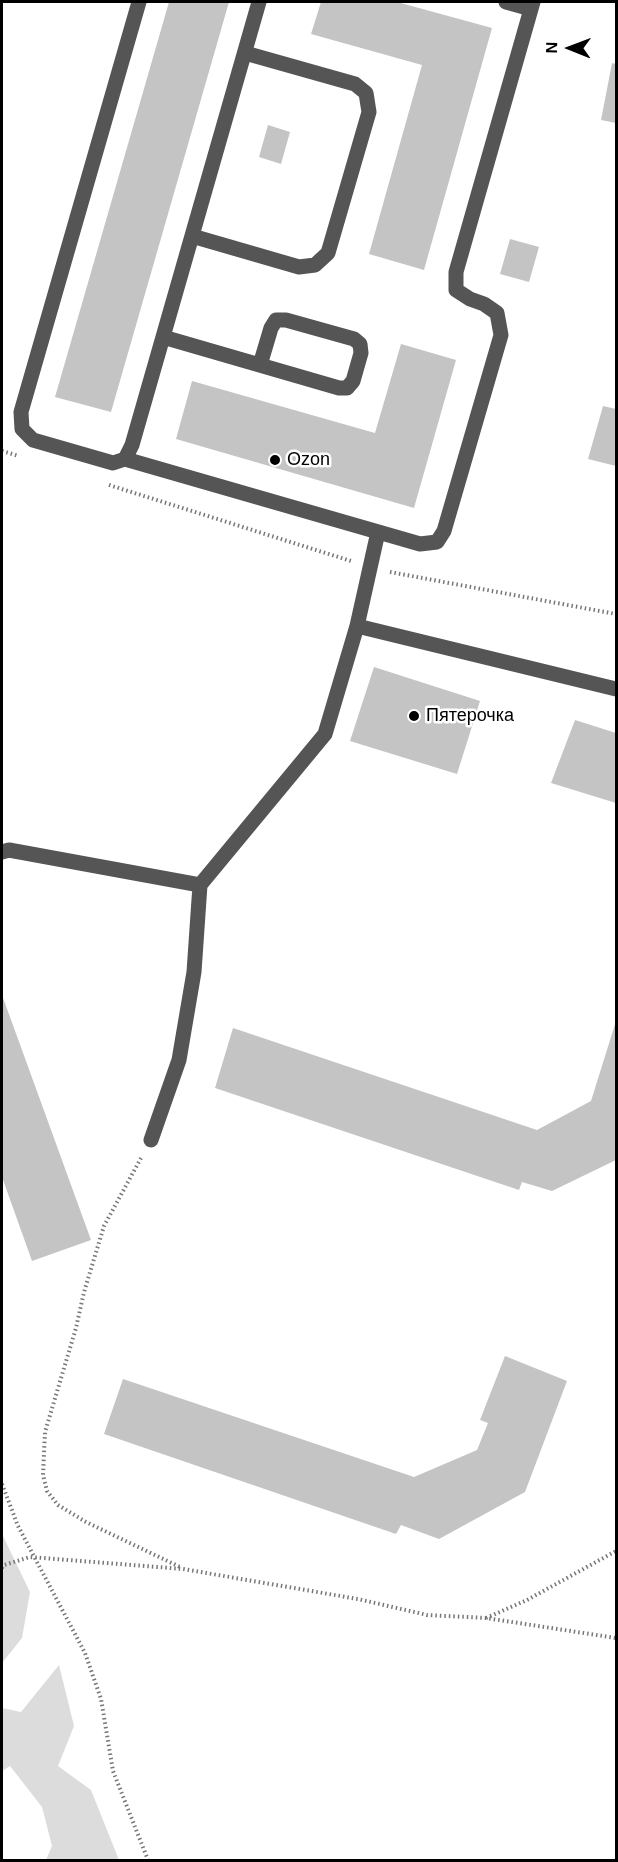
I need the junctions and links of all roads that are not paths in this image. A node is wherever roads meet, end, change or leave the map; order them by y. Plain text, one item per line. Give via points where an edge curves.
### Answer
1 (139, 2) edge
2 (260, 2) edge
3 (506, 2) edge
4 (532, 5) edge
5 (245, 53) junction
6 (192, 236) junction
7 (163, 337) junction
8 (260, 365) junction
9 (125, 459) junction
10 (378, 532) junction
11 (357, 626) junction
12 (616, 689) edge
13 (2, 852) edge
14 (200, 885) junction
15 (151, 1140) road end

1 - 9 lane via 21,412 22,429 33,440 113,463
2 - 5 lane
3 - 4 lane
4 - 10 lane via 456,272 456,290 497,313 501,335 444,531 437,542 420,544
5 - 6 lane
5 - 6 lane via 355,84 366,93 369,112 328,253 315,265 299,267
6 - 7 lane
7 - 8 lane
7 - 9 lane
8 - 8 lane via 347,388 353,381 360,344 354,339 276,320
9 - 10 lane
10 - 11 lane
11 - 12 lane
11 - 14 lane via 325,734
13 - 14 lane via 9,850
14 - 15 lane via 194,972 179,1060

